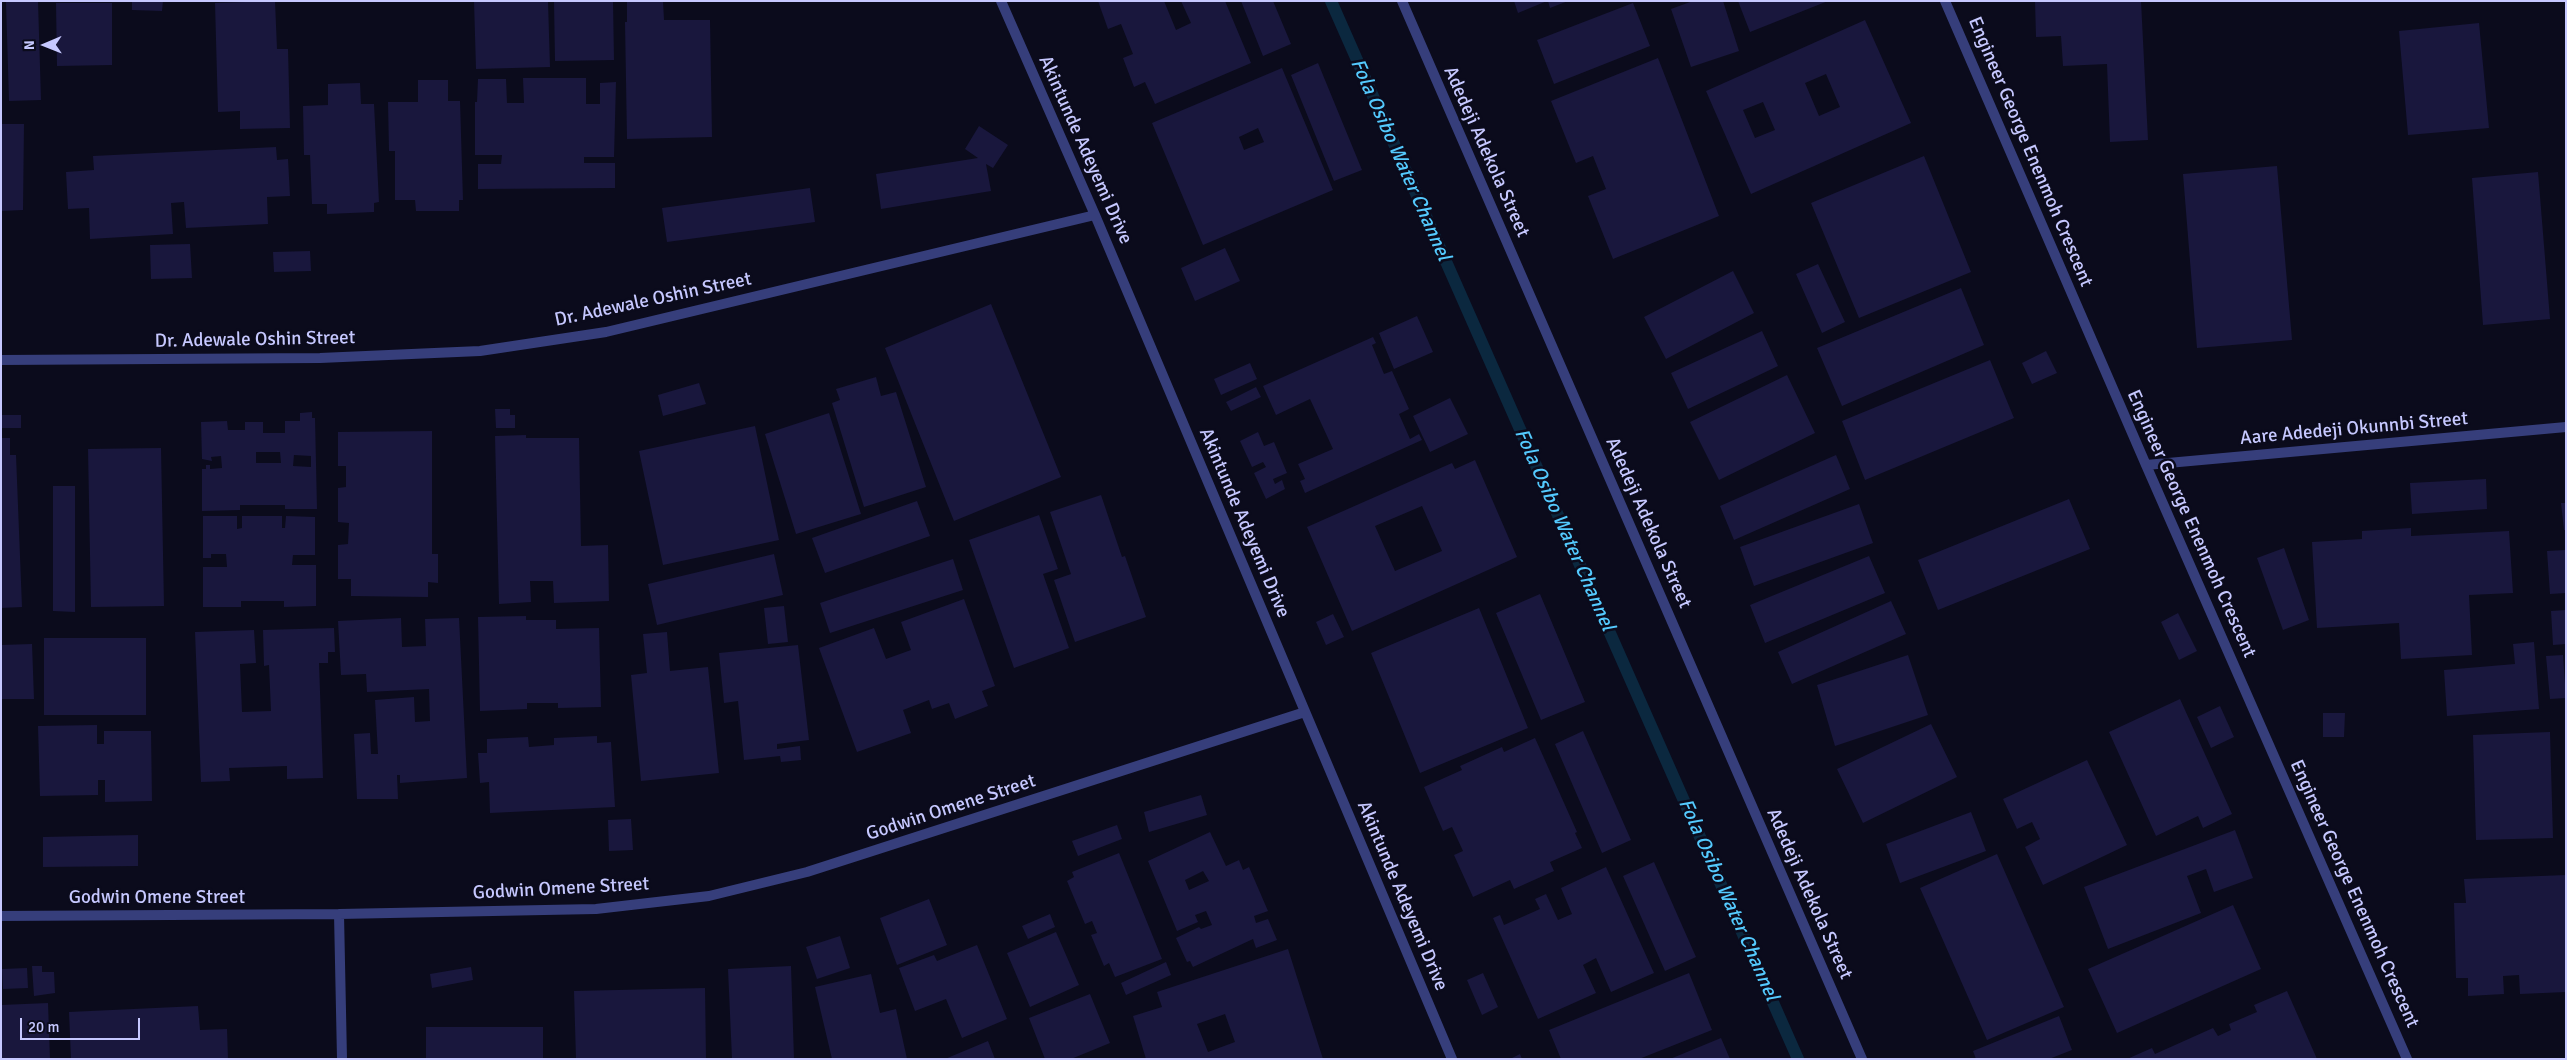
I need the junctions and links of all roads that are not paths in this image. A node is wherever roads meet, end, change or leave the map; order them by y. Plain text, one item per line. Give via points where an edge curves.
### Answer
1 (1001, 1) edge
2 (1402, 1) edge
3 (1946, 1) edge
4 (1095, 215) junction
5 (1, 360) edge
6 (2566, 427) edge
7 (2146, 465) junction
8 (1305, 712) junction
9 (339, 914) junction
10 (1, 916) edge
11 (342, 1059) edge
12 (1452, 1059) edge
13 (1862, 1059) edge
14 (2407, 1059) edge

1 - 4 street, Akintunde Adeyemi Drive
2 - 13 street, Adedeji Adekola Street
3 - 7 street, Engineer George Enenmoh Crescent
4 - 5 street, Dr. Adewale Oshin Street via 606,332 480,351 320,358
4 - 8 street, Akintunde Adeyemi Drive
6 - 7 street, Aare Adedeji Okunnbi Street
7 - 14 street, Engineer George Enenmoh Crescent
8 - 9 street, Godwin Omene Street via 808,872 709,896 596,909
8 - 12 street, Akintunde Adeyemi Drive
9 - 10 street, Godwin Omene Street
9 - 11 street

